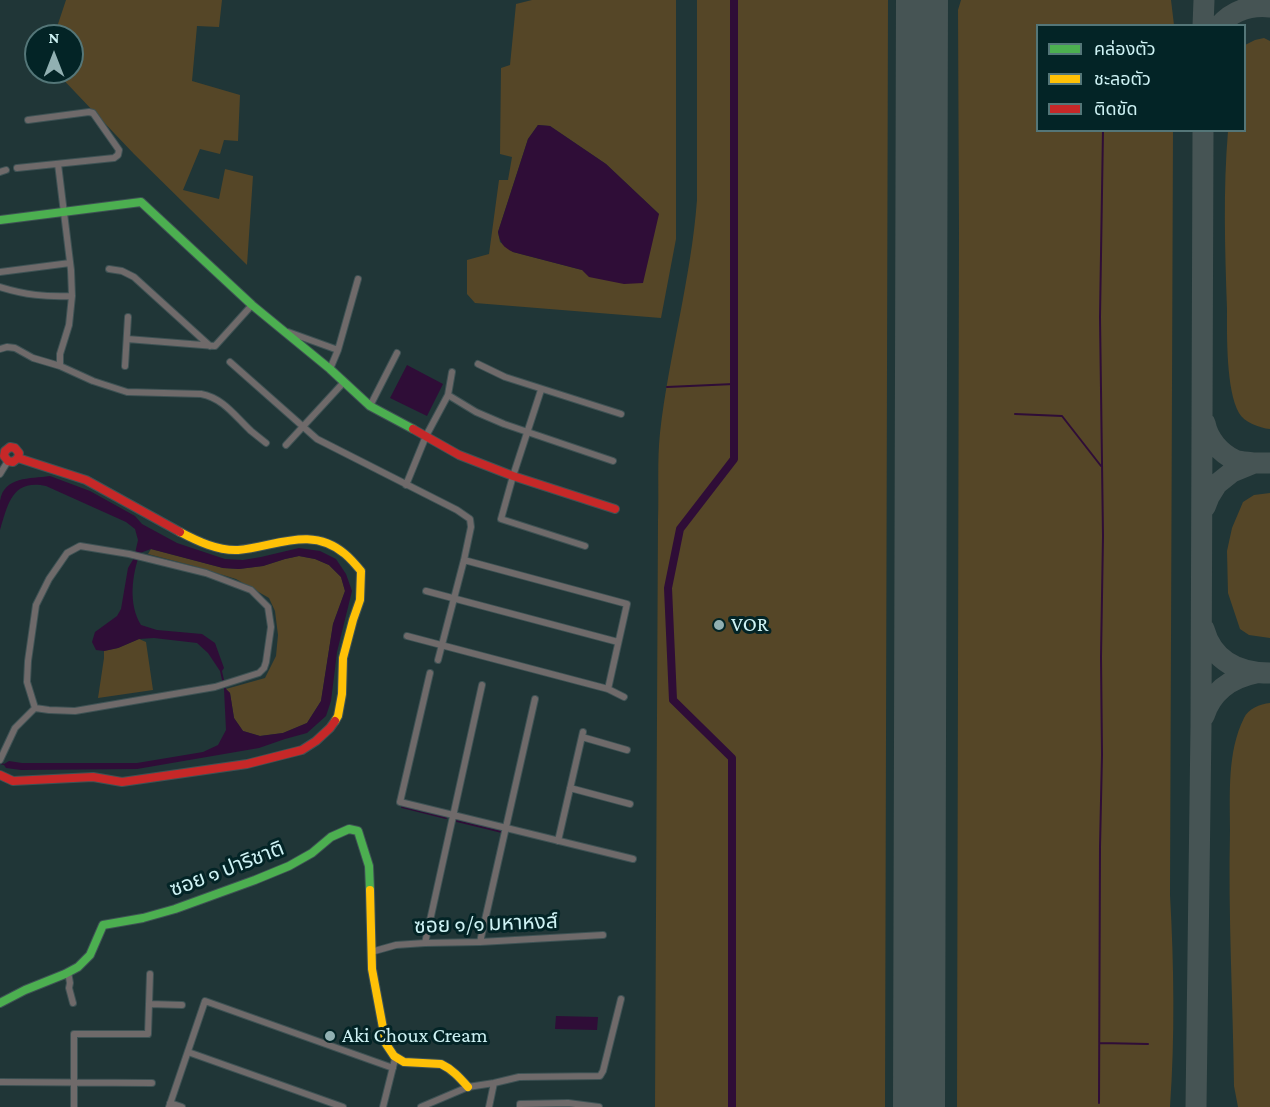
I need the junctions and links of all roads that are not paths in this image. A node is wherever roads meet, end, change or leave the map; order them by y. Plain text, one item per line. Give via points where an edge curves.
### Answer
1 (28, 120) dead end
2 (58, 164) junction
3 (17, 168) dead end
4 (63, 213) junction
5 (0, 220) edge
6 (70, 263) junction
7 (110, 269) dead end
8 (0, 272) edge
9 (358, 279) dead end
10 (0, 287) edge
11 (72, 296) junction
12 (252, 305) junction
13 (128, 317) dead end
14 (284, 331) junction
15 (127, 339) junction
16 (210, 346) junction
17 (0, 349) edge
18 (338, 350) junction
19 (397, 353) dead end
20 (230, 362) dead end
21 (478, 364) dead end
22 (60, 366) junction
23 (125, 366) dead end
24 (330, 369) junction
25 (452, 372) dead end
26 (344, 382) junction
27 (541, 390) junction
28 (448, 394) junction
29 (370, 406) junction
30 (621, 414) dead end
31 (303, 427) junction
32 (527, 432) junction
33 (426, 436) junction
34 (266, 443) dead end
35 (286, 445) dead end
36 (18, 458) junction
37 (8, 461) junction
38 (613, 461) dead end
39 (0, 474) edge
40 (513, 476) junction
41 (406, 485) junction
42 (615, 509) dead end
43 (585, 546) dead end
44 (464, 560) junction
45 (426, 591) dead end
46 (454, 599) junction
47 (407, 636) dead end
48 (618, 642) junction
49 (442, 645) junction
50 (438, 660) dead end
51 (430, 673) dead end
52 (482, 685) dead end
53 (608, 689) junction
54 (624, 698) dead end
55 (535, 699) dead end
56 (35, 708) junction
57 (627, 750) dead end
58 (0, 759) edge
59 (0, 773) edge
60 (570, 788) junction
61 (630, 804) dead end
62 (453, 815) junction
63 (506, 828) junction
64 (558, 841) junction
65 (633, 859) dead end
66 (603, 935) dead end
67 (480, 942) junction
68 (425, 943) junction
69 (372, 951) junction
70 (68, 972) junction
71 (150, 974) dead end
72 (621, 999) dead end
73 (0, 1003) edge
74 (73, 1003) dead end
75 (149, 1004) junction
76 (182, 1005) dead end
77 (188, 1052) junction
78 (394, 1063) junction
79 (0, 1082) edge
80 (74, 1082) junction
81 (152, 1083) dead end
82 (494, 1083) junction
83 (468, 1087) junction
84 (169, 1105) edge
85 (74, 1107) edge
86 (182, 1107) edge
87 (343, 1107) edge
88 (383, 1107) edge
89 (422, 1107) edge
90 (489, 1107) edge
91 (520, 1107) edge
92 (599, 1107) edge

1 - 2 street via 93,113 119,150 114,158
2 - 3 street
2 - 4 street
4 - 5 street
4 - 6 street
4 - 12 street via 141,202
6 - 8 street
6 - 11 street
7 - 16 street via 134,277
9 - 18 street
10 - 11 street via 38,296
11 - 22 street
12 - 14 street
12 - 16 street via 215,346
13 - 15 street
14 - 18 street
14 - 24 street
15 - 16 street
15 - 23 street
17 - 22 street via 15,348
18 - 24 street
19 - 29 street
20 - 31 street
21 - 27 street
22 - 34 street via 127,392 212,396
24 - 26 street
25 - 28 street
26 - 29 street
26 - 31 street
27 - 30 street
27 - 32 street
28 - 32 street via 476,412
28 - 33 street
29 - 33 street
31 - 35 street
31 - 41 street via 317,439
32 - 38 street
32 - 40 street
33 - 40 street
33 - 41 street
36 - 37 street
36 - 37 street via 17,450 4,446
36 - 59 street via 86,480 213,546 237,550 296,539 326,542 361,571 360,600 343,658 338,716 330,728 302,750 247,764 122,782 93,777 13,781
37 - 39 street
40 - 42 street
40 - 43 street via 501,519
41 - 44 street via 470,519
44 - 46 street
44 - 48 street via 627,604
45 - 46 street
46 - 48 street
46 - 49 street
47 - 49 street
48 - 53 street
49 - 50 street
49 - 53 street
51 - 62 street via 400,802
52 - 62 street
53 - 54 street
55 - 63 street
56 - 56 street via 27,682 36,605 67,553 80,546 206,573 251,590 268,607 271,627 267,662 259,674 215,687 75,711
56 - 58 street via 15,728
57 - 60 street via 582,735
60 - 61 street
60 - 64 street
62 - 63 street
62 - 68 street
63 - 64 street
63 - 67 street
64 - 65 street
66 - 67 street, ซอย ๑/๑ มหาหงส์
67 - 68 street, ซอย ๑/๑ มหาหงส์
68 - 69 street, ซอย ๑/๑ มหาหงส์
69 - 70 street, ซอย ๑ ปาริชาติ via 369,866 358,831 349,829 289,866 174,909 103,925 86,962
69 - 78 street, ซอย ๑ ปาริชาติ via 372,969
70 - 73 street, ซอย ๑ ปาริชาติ
70 - 74 street
71 - 75 street
72 - 82 street via 600,1076 519,1077
75 - 76 street
75 - 80 street via 148,1034 74,1034
77 - 78 street via 205,1001
77 - 84 street
77 - 87 street
78 - 83 street via 441,1064
78 - 88 street
79 - 80 street
80 - 81 street
80 - 85 street
82 - 83 street
82 - 90 street
83 - 89 street
84 - 86 street
91 - 92 street via 568,1103

